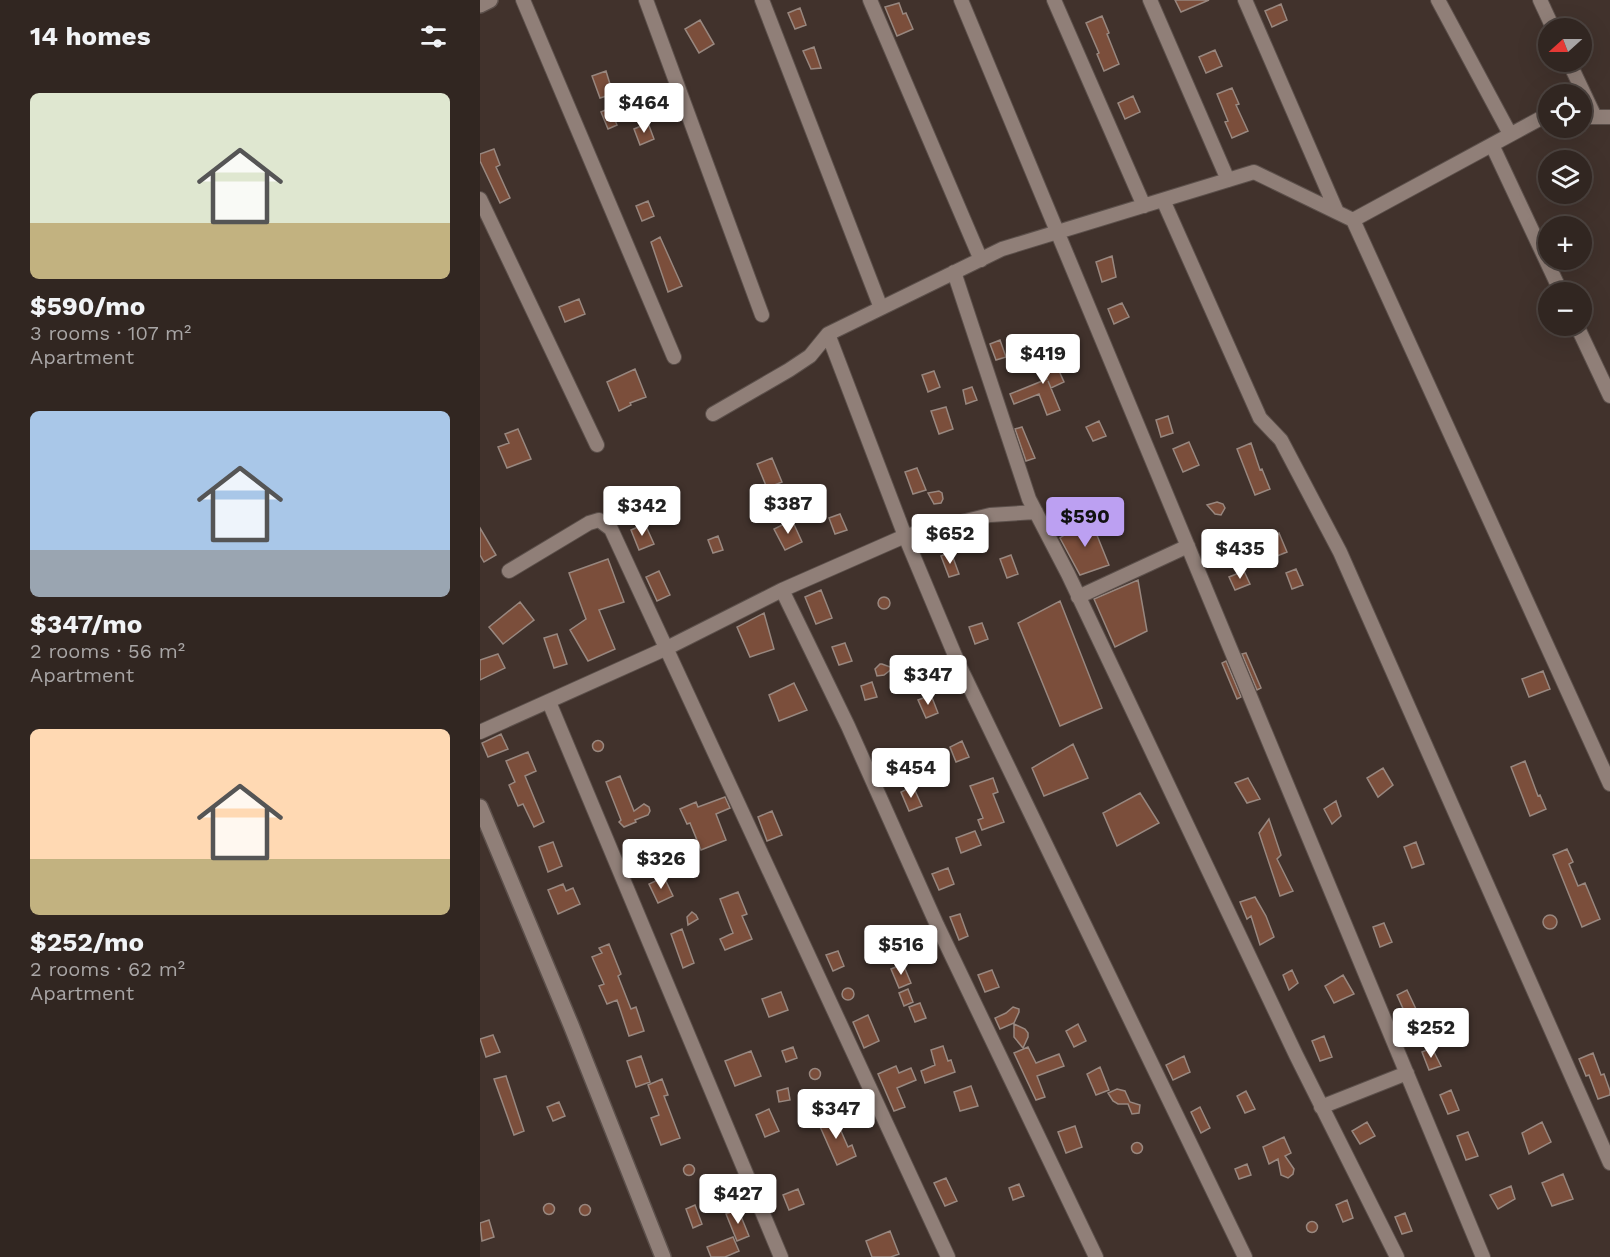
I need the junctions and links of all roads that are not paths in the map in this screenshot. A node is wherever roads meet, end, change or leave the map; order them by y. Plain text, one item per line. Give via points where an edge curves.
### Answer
1 (490, 0) edge
2 (523, 0) edge
3 (646, 0) edge
4 (762, 0) edge
5 (870, 0) edge
6 (961, 0) edge
7 (1054, 0) edge
8 (1150, 0) edge
9 (1245, 0) edge
10 (1438, 0) edge
11 (1540, 0) edge
12 (480, 5) edge
13 (1549, 18) edge
14 (1592, 117) edge
15 (1610, 117) edge
16 (1538, 120) edge
17 (1510, 134) junction
18 (1492, 145) junction
19 (1228, 180) junction
20 (480, 199) edge
21 (1163, 200) junction
22 (1144, 206) junction
23 (1337, 212) junction
24 (1353, 220) junction
25 (1058, 232) junction
26 (981, 260) junction
27 (954, 272) junction
28 (1556, 282) edge
29 (881, 308) junction
30 (762, 315) dead end
31 (828, 334) junction
32 (1582, 336) edge
33 (674, 357) dead end
34 (1610, 396) edge
35 (713, 414) dead end
36 (597, 445) dead end
37 (1036, 512) junction
38 (905, 536) junction
39 (1188, 546) junction
40 (509, 571) dead end
41 (782, 590) junction
42 (1078, 597) junction
43 (667, 648) junction
44 (549, 702) junction
45 (480, 732) edge
46 (1610, 784) edge
47 (480, 807) edge
48 (1407, 1073) junction
49 (1321, 1107) junction
50 (1610, 1163) edge
51 (663, 1257) edge
52 (781, 1257) edge
53 (948, 1257) edge
54 (1096, 1257) edge
55 (1245, 1257) edge
56 (1396, 1257) edge
57 (1483, 1257) edge

1 - 12 street
2 - 33 street
3 - 30 street
4 - 29 street
5 - 26 street
6 - 25 street
7 - 22 street
8 - 19 street
9 - 23 street
10 - 17 street
11 - 13 street
14 - 15 street
16 - 17 street
17 - 18 street
18 - 24 street
18 - 28 street
19 - 21 street
19 - 23 street via 1254,172
20 - 36 street
21 - 22 street
21 - 50 street via 1260,418 1281,440 1340,552
22 - 25 street
23 - 24 street
24 - 46 street
25 - 26 street via 1002,249
25 - 39 street
26 - 27 street
27 - 29 street
27 - 37 street
29 - 31 street
31 - 35 street via 810,356
31 - 38 street
32 - 34 street
37 - 38 street via 990,515
37 - 42 street
38 - 41 street
38 - 55 street via 959,665
39 - 42 street
39 - 48 street
40 - 43 street via 599,520 611,529
41 - 43 street
41 - 54 street
42 - 49 street
43 - 44 street
43 - 53 street
44 - 45 street
44 - 52 street
47 - 51 street via 572,1025
48 - 49 street
48 - 57 street
49 - 56 street

